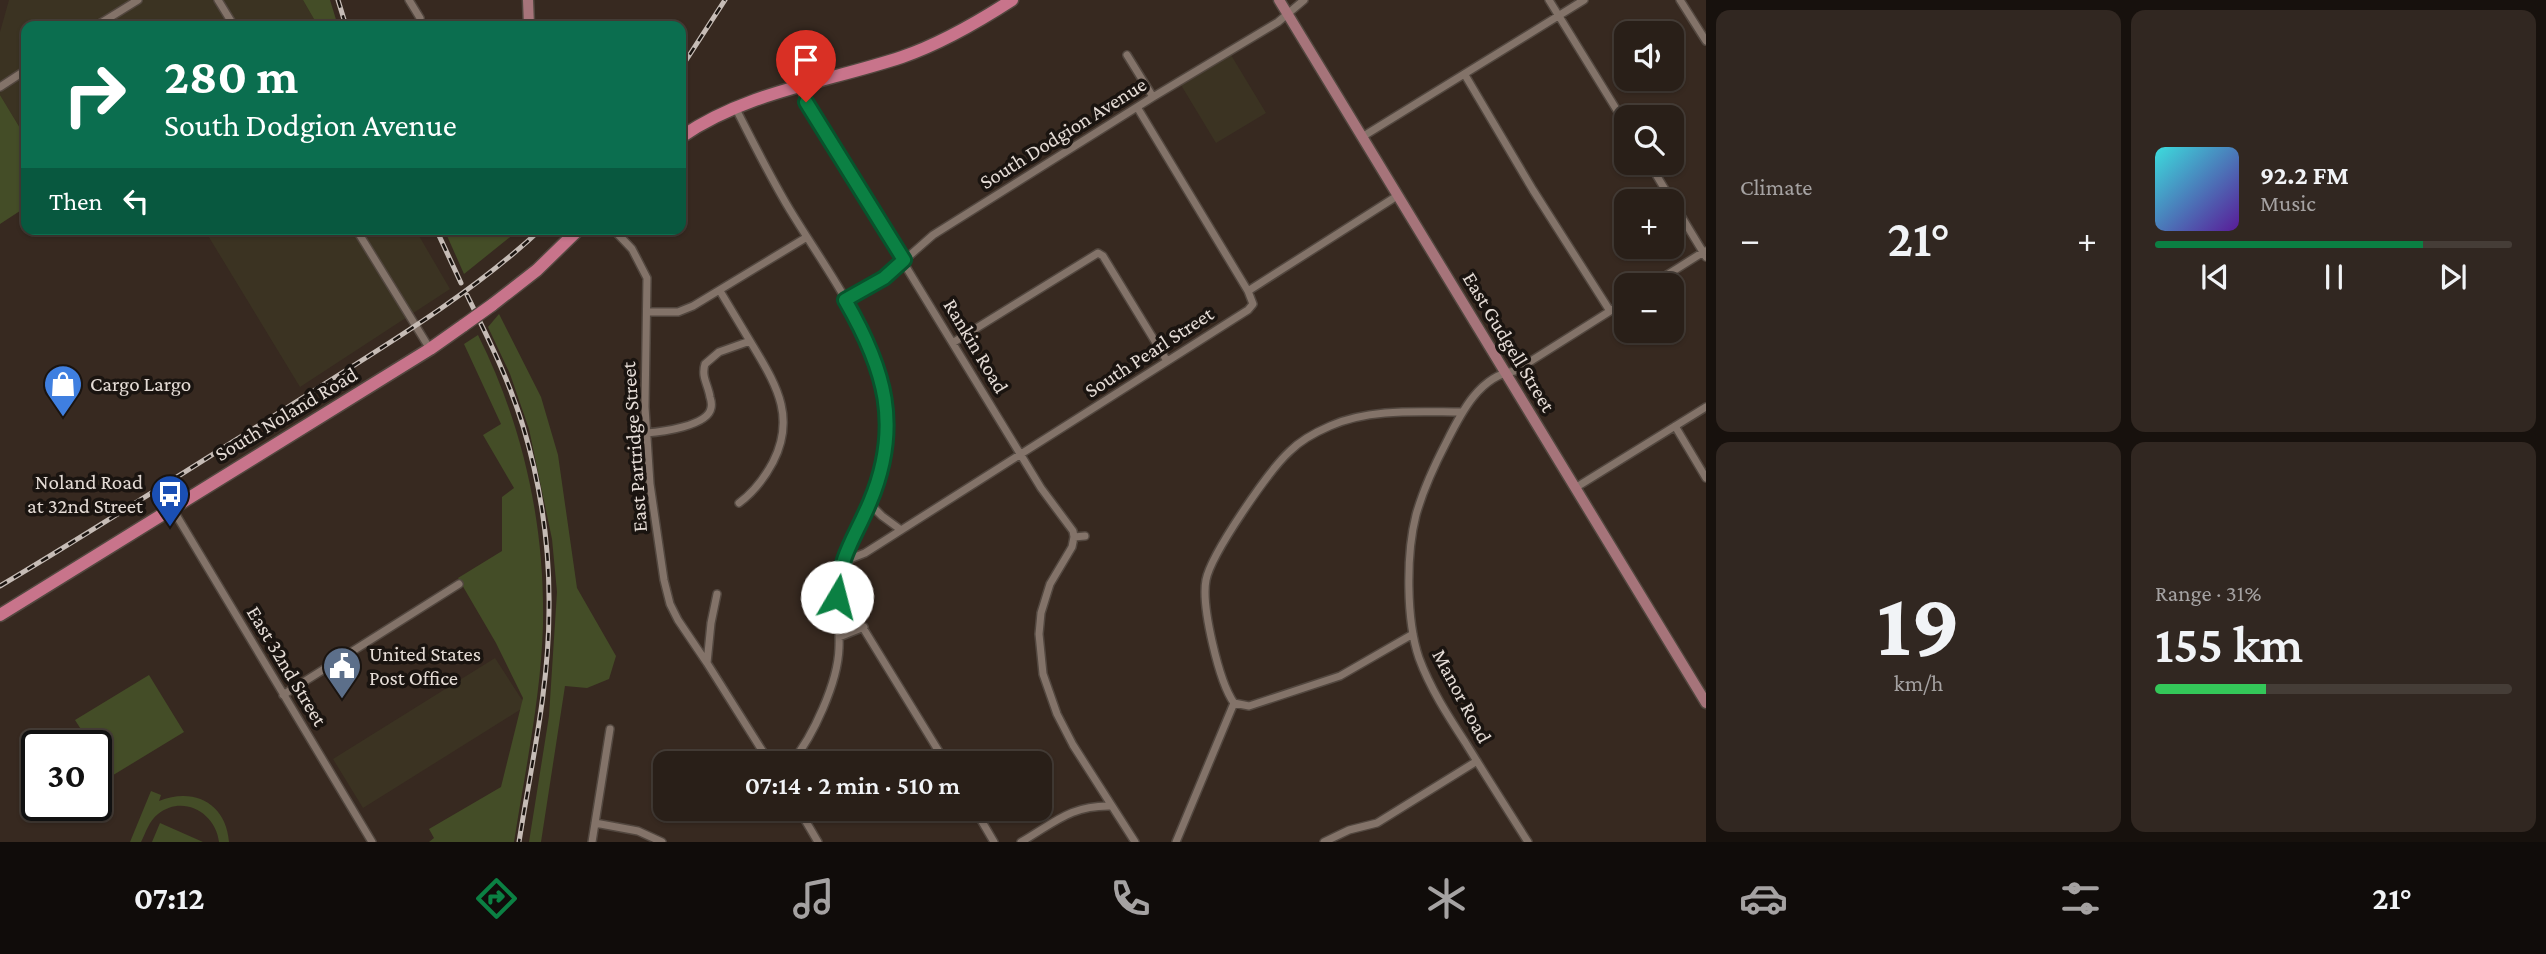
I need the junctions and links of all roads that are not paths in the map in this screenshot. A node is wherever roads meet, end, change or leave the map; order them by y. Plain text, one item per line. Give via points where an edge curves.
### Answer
1 (138, 0) edge
2 (218, 0) edge
3 (409, 0) edge
4 (528, 0) edge
5 (1012, 0) edge
6 (1279, 0) edge
7 (1304, 0) edge
8 (1549, 0) edge
9 (1584, 0) edge
10 (1681, 0) edge
11 (1287, 13) junction
12 (1559, 16) junction
13 (420, 19) dead end
14 (104, 21) edge
15 (231, 21) edge
16 (529, 21) edge
17 (1706, 41) edge
18 (1127, 55) dead end
19 (21, 73) edge
20 (1465, 75) junction
21 (800, 85) junction
22 (0, 87) edge
23 (1153, 97) junction
24 (1614, 105) edge
25 (734, 106) junction
26 (1137, 107) junction
27 (686, 133) edge
28 (1362, 137) junction
29 (1656, 175) edge
30 (1397, 196) junction
31 (360, 235) edge
32 (573, 235) edge
33 (618, 235) edge
34 (807, 237) junction
35 (1705, 253) edge
36 (904, 260) junction
37 (1671, 273) edge
38 (720, 291) junction
39 (1248, 291) junction
40 (845, 300) junction
41 (1614, 308) edge
42 (1610, 311) junction
43 (647, 312) junction
44 (750, 341) junction
45 (954, 342) junction
46 (430, 349) junction
47 (1167, 361) junction
48 (1505, 372) junction
49 (1706, 407) edge
50 (1462, 412) junction
51 (1675, 426) junction
52 (646, 433) junction
53 (1021, 454) junction
54 (1706, 478) edge
55 (1575, 488) junction
56 (739, 503) dead end
57 (869, 503) junction
58 (171, 507) junction
59 (901, 530) junction
60 (1085, 536) dead end
61 (1074, 537) junction
62 (842, 562) junction
63 (459, 584) dead end
64 (838, 587) junction
65 (717, 594) dead end
66 (0, 615) edge
67 (864, 627) junction
68 (1413, 634) junction
69 (839, 636) junction
70 (707, 663) junction
71 (283, 695) junction
72 (1234, 703) junction
73 (1706, 703) edge
74 (610, 729) dead end
75 (762, 751) edge
76 (802, 751) edge
77 (939, 751) edge
78 (1477, 761) junction
79 (1111, 806) junction
80 (806, 821) edge
81 (982, 821) edge
82 (595, 823) junction
83 (372, 842) edge
84 (592, 842) edge
85 (662, 842) edge
86 (818, 842) edge
87 (994, 842) edge
88 (1021, 842) edge
89 (1135, 842) edge
90 (1176, 842) edge
91 (1324, 842) edge
92 (1528, 842) edge

1 - 14 street
2 - 15 street
3 - 13 street
4 - 16 street
5 - 21 main road via 904,56
6 - 11 street, East Gudgell Street
7 - 11 street, South Dodgion Avenue
8 - 12 street
9 - 12 street
10 - 17 street
11 - 23 street, South Dodgion Avenue
11 - 28 street, East Gudgell Street
12 - 20 street
12 - 24 street
18 - 23 street
19 - 22 street
20 - 28 street
20 - 42 street
21 - 25 main road
21 - 36 street, Rankin Road via 806,103
23 - 26 street, South Dodgion Avenue
25 - 27 main road
25 - 34 street
26 - 36 street, South Dodgion Avenue via 933,235
26 - 39 street
28 - 30 street, East Gudgell Street
29 - 35 street
30 - 39 street
30 - 48 street, East Gudgell Street
31 - 46 street
32 - 46 main road, South Noland Road, bridge via 537,270
33 - 43 street, East Partridge Street via 644,269
34 - 38 street
34 - 40 street
35 - 37 street
36 - 40 street, South Dodgion Avenue via 884,278
36 - 45 street, Rankin Road
38 - 43 street via 678,312
38 - 44 street
39 - 47 street, South Pearl Street via 1251,307
40 - 57 street via 864,333 886,397 885,451
41 - 42 street, Manor Road
42 - 48 street, Manor Road via 1515,371
43 - 52 street, East Partridge Street
44 - 52 street via 719,352 705,364 711,408 706,416 687,426
44 - 56 street via 780,395 783,426 778,452 765,476
45 - 47 street via 1098,253
45 - 53 street, Rankin Road
46 - 58 main road, South Noland Road
47 - 53 street, South Pearl Street
48 - 50 street, Manor Road via 1480,390
48 - 55 street, East Gudgell Street
49 - 51 street
50 - 68 street, Manor Road via 1416,515 1410,578
50 - 72 street via 1352,417 1307,437 1276,466 1216,554 1206,579 1212,642
51 - 54 street
51 - 55 street
52 - 70 street, East Partridge Street via 670,604
53 - 59 street, South Pearl Street
53 - 61 street, Rankin Road
55 - 73 street, East Gudgell Street
57 - 59 street
57 - 62 street
58 - 66 main road, South Noland Road
58 - 71 street, East 32nd Street
59 - 62 street, South Pearl Street
60 - 61 street
61 - 79 street via 1041,613 1039,654 1047,689 1073,745
62 - 64 street
63 - 71 street
64 - 67 street
64 - 69 street
65 - 70 street
67 - 69 street
67 - 77 street
68 - 72 street via 1339,676 1249,706
68 - 78 street, Manor Road via 1428,678
69 - 76 street via 835,678
70 - 75 street, East Partridge Street
71 - 83 street, East 32nd Street
72 - 90 street
74 - 82 street
78 - 91 street via 1377,823
78 - 92 street, Manor Road
79 - 88 street via 1077,808
79 - 89 street
80 - 86 street
81 - 87 street
82 - 84 street
82 - 85 street via 638,831

